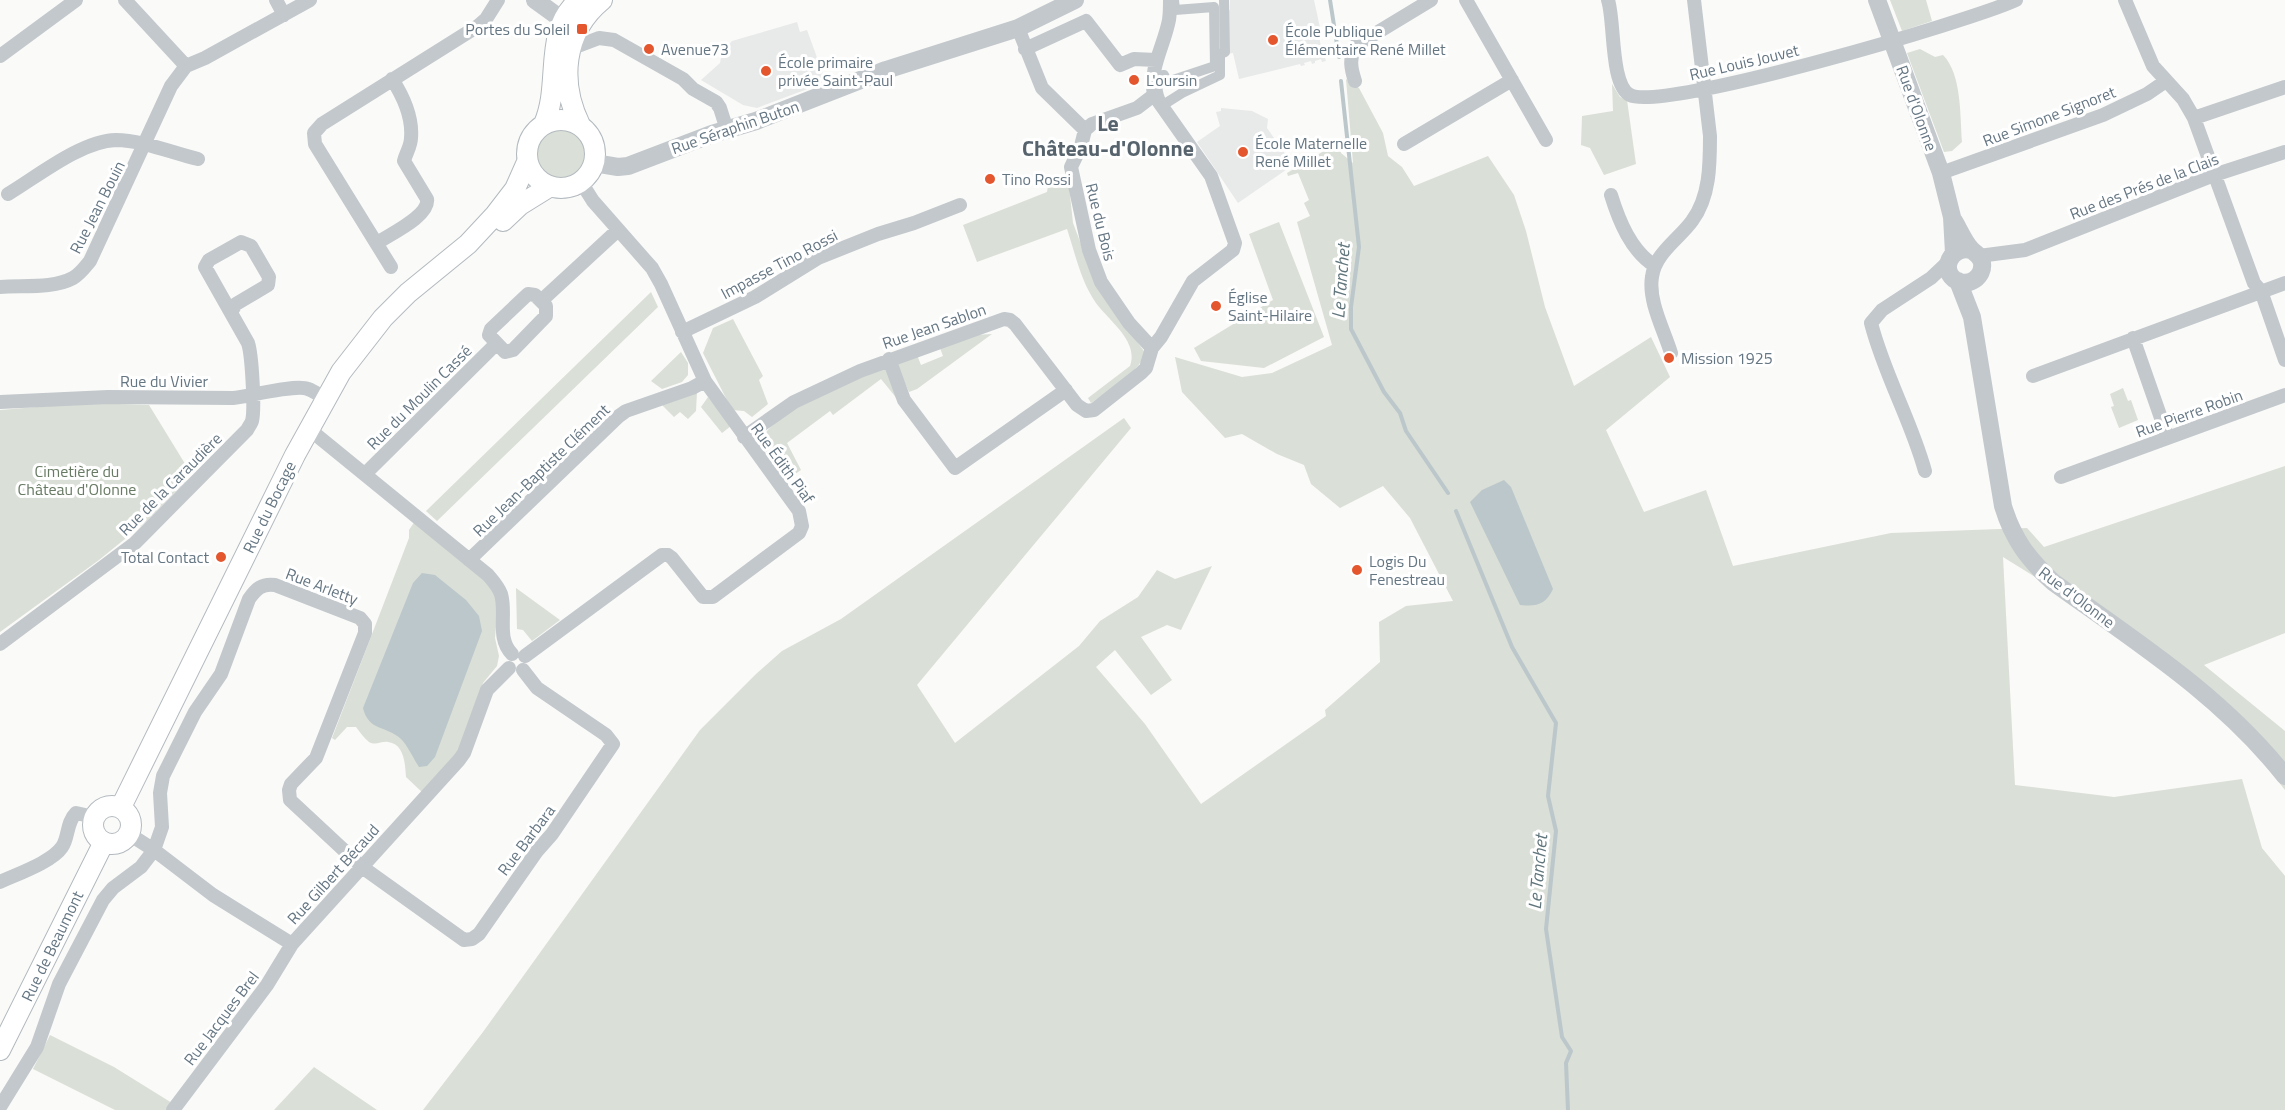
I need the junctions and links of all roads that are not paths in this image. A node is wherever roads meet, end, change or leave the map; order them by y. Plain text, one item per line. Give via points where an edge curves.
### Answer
1 (76, 0) edge
2 (125, 0) edge
3 (276, 0) edge
4 (310, 0) edge
5 (498, 0) edge
6 (536, 0) edge
7 (579, 0) edge
8 (602, 0) edge
9 (1075, 0) edge
10 (1172, 0) edge
11 (1224, 0) edge
12 (1431, 0) edge
13 (1466, 0) edge
14 (1608, 0) edge
15 (1694, 0) edge
16 (1877, 0) edge
17 (2125, 0) edge
18 (2007, 2) edge
19 (285, 15) junction
20 (569, 25) junction
21 (1018, 28) junction
22 (1892, 42) junction
23 (570, 49) junction
24 (1025, 49) junction
25 (0, 56) edge
26 (1156, 60) junction
27 (186, 66) junction
28 (392, 79) junction
29 (1512, 80) junction
30 (1355, 81) dead end
31 (2166, 81) junction
32 (2285, 87) edge
33 (1705, 90) junction
34 (1154, 95) junction
35 (2194, 118) junction
36 (544, 124) junction
37 (580, 125) junction
38 (1085, 129) junction
39 (727, 130) junction
40 (1546, 140) dead end
41 (1404, 144) dead end
42 (146, 145) junction
43 (2285, 152) edge
44 (198, 159) dead end
45 (527, 162) junction
46 (594, 163) junction
47 (1941, 173) junction
48 (2214, 175) junction
49 (581, 182) junction
50 (549, 187) junction
51 (8, 194) dead end
52 (1611, 195) dead end
53 (960, 205) dead end
54 (618, 230) junction
55 (376, 243) junction
56 (468, 244) junction
57 (1655, 266) junction
58 (1965, 266) junction
59 (391, 267) dead end
60 (2285, 283) edge
61 (0, 286) edge
62 (2261, 291) junction
63 (541, 301) junction
64 (231, 312) junction
65 (682, 332) junction
66 (2133, 338) junction
67 (495, 344) junction
68 (1152, 348) junction
69 (1671, 352) dead end
70 (889, 359) junction
71 (2285, 360) edge
72 (2033, 376) dead end
73 (705, 381) junction
74 (1066, 390) junction
75 (2285, 395) edge
76 (252, 396) junction
77 (324, 398) junction
78 (0, 402) edge
79 (309, 429) junction
80 (744, 437) junction
81 (2168, 438) junction
82 (1925, 471) dead end
83 (365, 474) junction
84 (2061, 477) dead end
85 (470, 560) junction
86 (0, 644) edge
87 (517, 662) junction
88 (2285, 776) edge
89 (121, 807) junction
90 (85, 815) junction
91 (129, 834) junction
92 (104, 842) junction
93 (154, 850) junction
94 (362, 867) junction
95 (0, 882) edge
96 (292, 944) junction
97 (0, 1050) edge
98 (0, 1107) edge
99 (173, 1110) edge

1 - 25 street
2 - 27 street
3 - 19 street
4 - 19 street, Rue Jean Bouin
5 - 28 street via 478,26
6 - 20 street
7 - 20 main road
8 - 20 main road via 586,16
9 - 21 street, Rue Séraphin Buton
10 - 11 street via 1175,10 1214,7 1215,66 1167,82 1164,75 1159,76 1158,91 1163,105 1220,75
10 - 26 street
12 - 30 street via 1355,46 1351,58
13 - 29 street
14 - 33 street, Rue Louis Jouvet via 1619,81 1628,94 1639,98
15 - 33 street
16 - 22 street, Rue d'Olonne
17 - 31 street via 2153,66
18 - 22 street, Rue Louis Jouvet
19 - 27 street, Rue Jean Bouin
20 - 23 main road
20 - 36 main road via 559,28 552,100
21 - 24 street
21 - 39 street, Rue Séraphin Buton via 886,70
22 - 33 street, Rue Louis Jouvet
22 - 47 street, Rue d'Olonne
23 - 37 main road via 569,94
23 - 39 street via 599,38 614,40 710,97 720,108
24 - 26 street via 1086,21 1120,64 1134,58
24 - 38 street via 1042,88
26 - 34 street
27 - 42 street, Rue Jean Bouin via 171,86
28 - 55 street via 411,123 404,161 428,205 423,214
28 - 55 street via 322,124 313,137
29 - 40 street
29 - 41 street
31 - 35 street
31 - 47 street, Rue Simone Signoret via 2103,115
32 - 35 street
33 - 57 street via 1710,136 1704,195 1692,220
34 - 38 street via 1137,108
34 - 68 street via 1211,176 1235,243 1233,250 1193,281
35 - 48 street
36 - 37 main road via 562,120
36 - 45 main road via 529,140
37 - 46 main road via 593,142
38 - 68 street, Rue du Bois via 1071,167 1089,250 1101,282
39 - 46 street, Rue Séraphin Buton via 628,166
42 - 44 street, Rue Jean Bouin
42 - 51 street, Rue Jean Bouin via 116,140 83,149
42 - 61 street, Rue Jean Bouin via 90,261 79,274 56,283
43 - 48 street, Rue des Prés de la Clais
45 - 50 main road via 534,177
45 - 56 main road, Rue du Bocage via 515,189
46 - 49 main road
47 - 58 street, Rue d'Olonne
48 - 58 street, Rue des Prés de la Clais via 2051,240
48 - 62 street via 2254,283
49 - 50 main road via 565,189
49 - 54 street, Rue Édith Piaf
50 - 56 main road, Rue du Bocage
52 - 57 street via 1635,250
53 - 65 street, Impasse Tino Rossi via 818,258 755,297
54 - 63 street
54 - 65 street, Rue Édith Piaf via 652,268
55 - 59 street
56 - 77 main road, Rue du Bocage via 383,318
57 - 69 street via 1651,288
58 - 82 street via 1931,278 1882,310 1871,323
58 - 88 street, Rue d'Olonne via 2003,506 2013,535 2035,566 2053,582 2215,702
60 - 62 street
62 - 66 street
62 - 71 street
63 - 67 street, Rue du Moulin Cassé via 532,294 524,296 491,329 489,335
63 - 67 street, Rue du Moulin Cassé via 546,306 546,316 513,350 505,352
64 - 64 street, Rue de la Caraudière via 205,267 209,260 241,242 251,246 269,277 268,285 236,304
64 - 76 street, Rue de la Caraudière via 251,353
65 - 73 street, Rue Édith Piaf
66 - 72 street
66 - 81 street
67 - 83 street, Rue du Moulin Cassé
68 - 74 street, Rue Jean Sablon via 1146,368 1091,411 1081,408
70 - 74 street, Rue Jean Sablon via 1010,320
70 - 74 street via 904,400 956,468
70 - 80 street, Rue Jean Sablon via 794,402
73 - 80 street, Rue Édith Piaf
73 - 85 street, Rue Jean-Baptiste Clément via 619,416
75 - 81 street, Rue Pierre Robin
76 - 77 street, Rue du Vivier via 298,387
76 - 78 street, Rue du Vivier
76 - 86 street, Rue de la Caraudière via 252,422 247,430 148,531
77 - 79 main road, Rue du Bocage
79 - 83 street
79 - 89 main road, Rue du Bocage
80 - 87 street, Rue Édith Piaf via 799,511 799,533 713,597 699,594 668,555 662,555
81 - 84 street, Rue Pierre Robin
83 - 85 street
85 - 87 street via 488,574 500,592 504,640
87 - 94 street, Rue Gilbert Bécaud via 487,690 459,760
87 - 94 street, Rue Barbara via 537,688 606,735 613,744 479,934 464,940
89 - 90 main road via 109,806
89 - 91 main road via 130,816
90 - 92 main road
90 - 95 street via 71,818 58,852
91 - 92 main road via 121,842
91 - 93 street, Rue Gilbert Bécaud
92 - 97 main road, Rue de Beaumont
93 - 94 street, Rue Arletty via 162,827 163,776 195,712 221,674 249,599 257,588 269,584 360,618 365,624 365,633 316,758 289,790 293,805
93 - 96 street, Rue Gilbert Bécaud via 213,895
93 - 98 street via 141,867 103,900 59,984 37,1047
94 - 96 street, Rue Gilbert Bécaud
96 - 99 street, Rue Jacques Brel via 267,985

